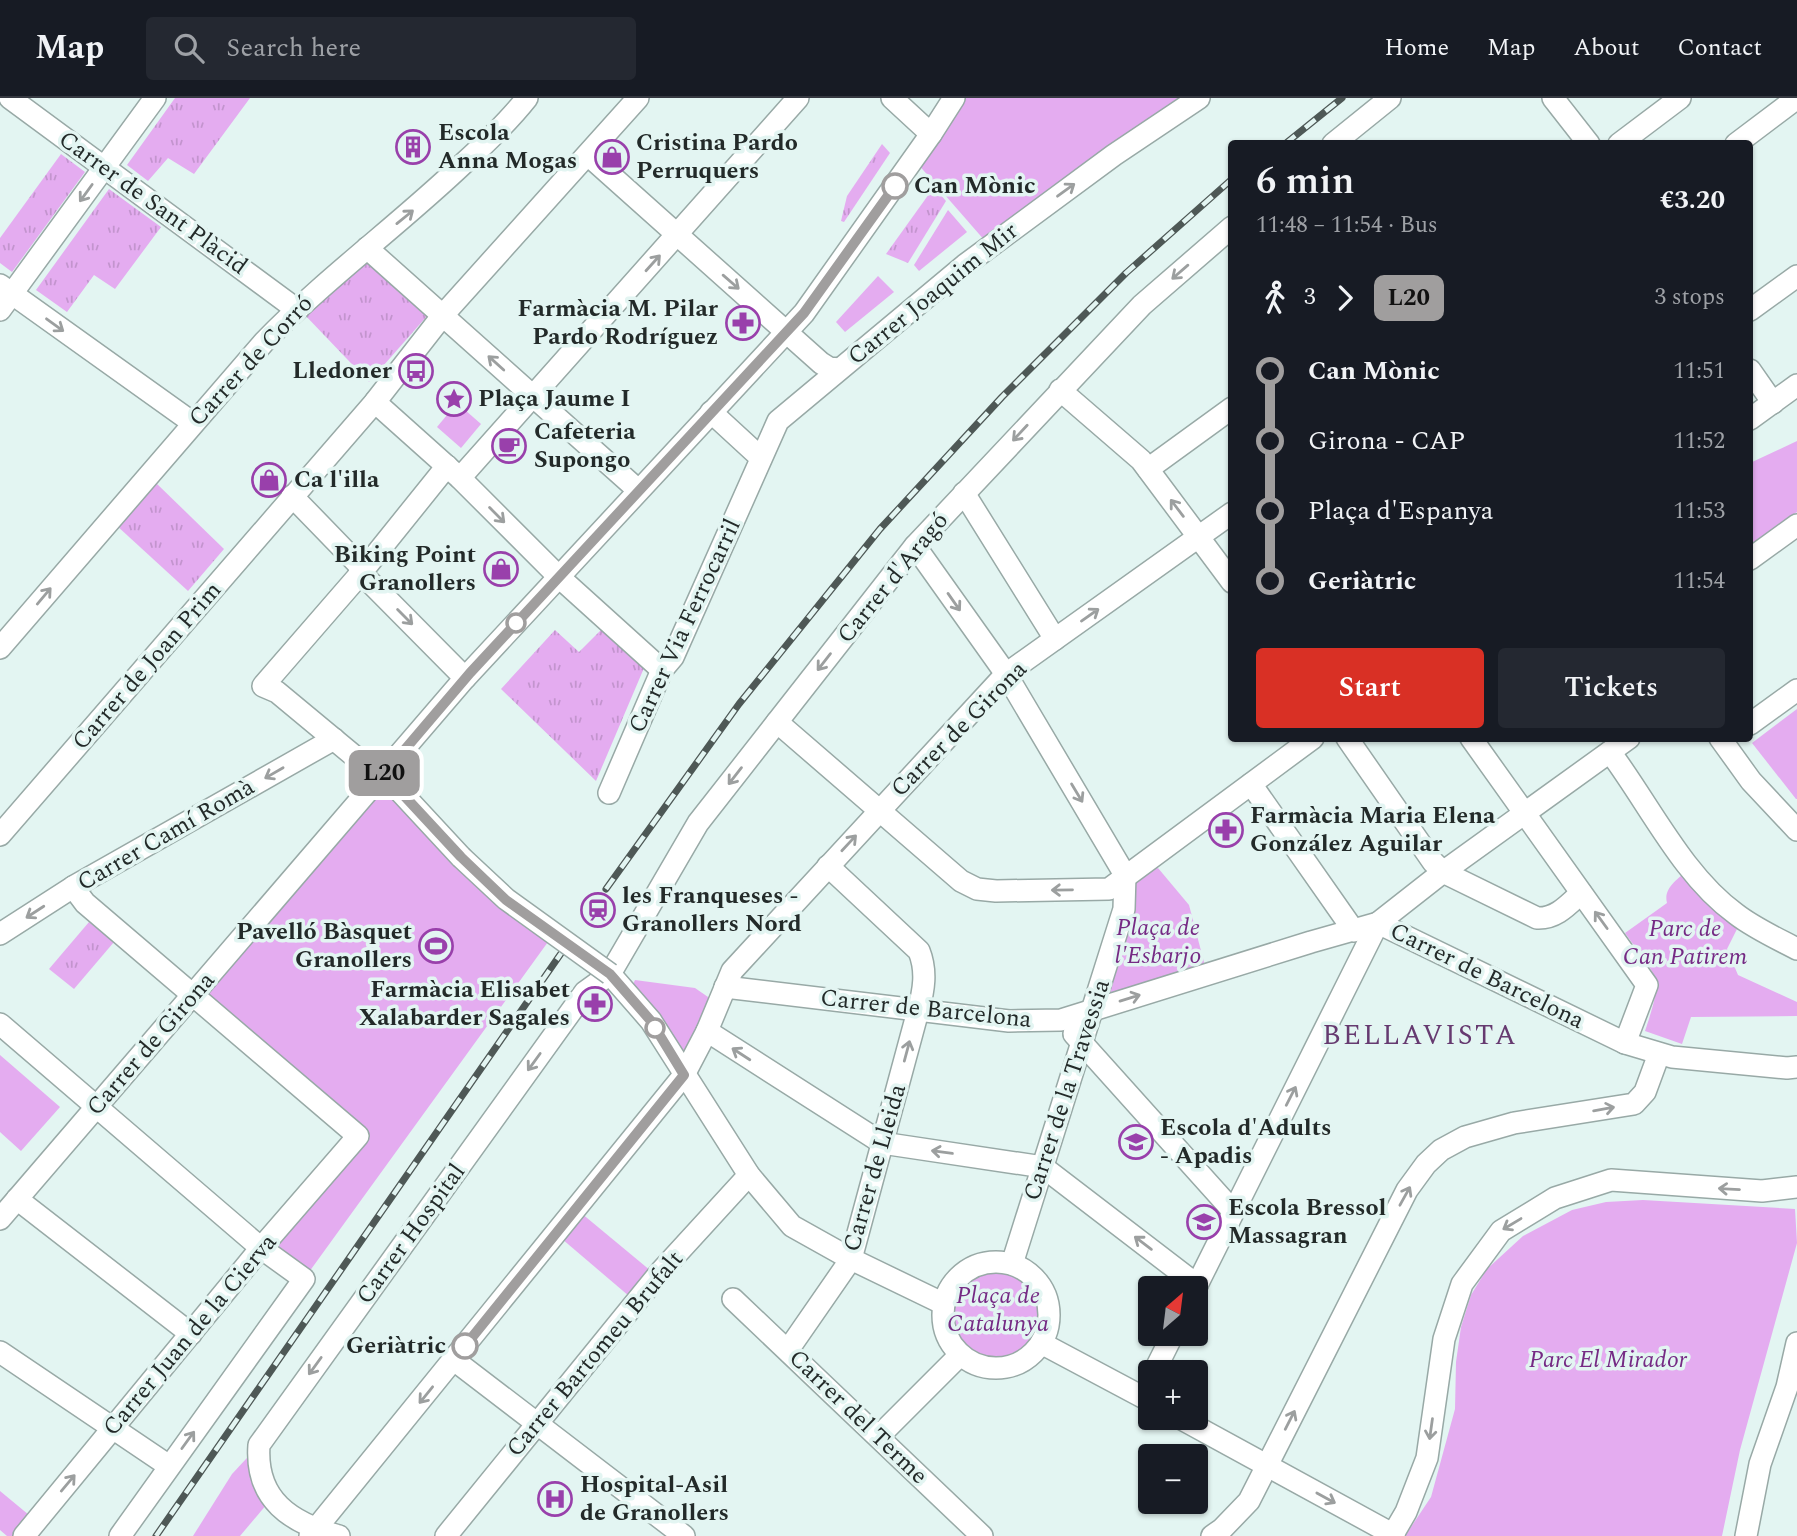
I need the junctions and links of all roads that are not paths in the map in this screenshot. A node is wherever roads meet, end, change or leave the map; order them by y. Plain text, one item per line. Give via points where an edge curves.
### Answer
1 (10, 98) edge
2 (155, 98) edge
3 (638, 98) edge
4 (798, 98) edge
5 (892, 98) edge
6 (954, 98) edge
7 (1199, 98) edge
8 (1390, 98) edge
9 (1552, 98) edge
10 (1680, 98) edge
11 (1797, 98) edge
12 (524, 99) edge
13 (931, 134) junction
14 (1338, 140) edge
15 (1586, 140) edge
16 (1624, 140) edge
17 (1741, 140) edge
18 (588, 155) junction
19 (106, 166) junction
20 (1228, 231) edge
21 (678, 235) junction
22 (367, 248) junction
23 (1797, 276) edge
24 (4, 296) edge
25 (1753, 308) edge
26 (296, 309) junction
27 (443, 315) junction
28 (786, 331) junction
29 (839, 369) junction
30 (1753, 374) edge
31 (1797, 385) edge
32 (1060, 390) junction
33 (534, 397) junction
34 (375, 402) junction
35 (1773, 403) junction
36 (1228, 411) edge
37 (711, 412) junction
38 (1753, 417) edge
39 (193, 423) junction
40 (761, 458) junction
41 (1148, 469) junction
42 (454, 472) junction
43 (638, 490) junction
44 (964, 493) junction
45 (292, 496) junction
46 (1228, 516) edge
47 (1797, 525) edge
48 (1198, 537) junction
49 (915, 546) junction
50 (1753, 557) edge
51 (361, 573) junction
52 (559, 577) junction
53 (1228, 577) edge
54 (1055, 639) junction
55 (2, 644) edge
56 (662, 670) junction
57 (1006, 674) junction
58 (465, 678) junction
59 (1797, 690) edge
60 (777, 722) junction
61 (1753, 722) edge
62 (334, 739) junction
63 (1307, 742) edge
64 (1351, 742) edge
65 (1474, 742) edge
66 (1624, 742) edge
67 (1726, 742) edge
68 (1610, 752) junction
69 (384, 774) junction
70 (1251, 783) junction
71 (609, 793) dead end
72 (879, 810) junction
73 (1525, 814) junction
74 (1797, 830) edge
75 (0, 835) edge
76 (828, 866) junction
77 (1443, 872) junction
78 (1125, 875) junction
79 (73, 887) junction
80 (1581, 893) junction
81 (1378, 923) junction
82 (1354, 931) junction
83 (0, 934) edge
84 (1797, 948) edge
85 (610, 974) junction
86 (725, 987) junction
87 (193, 996) junction
88 (1093, 1010) junction
89 (918, 1011) junction
90 (1061, 1020) junction
91 (0, 1024) edge
92 (707, 1031) junction
93 (1081, 1042) junction
94 (1625, 1042) junction
95 (1660, 1054) junction
96 (1797, 1067) edge
97 (684, 1075) junction
98 (96, 1107) junction
99 (882, 1143) junction
100 (1043, 1167) junction
101 (749, 1175) junction
102 (1797, 1187) edge
103 (17, 1199) junction
104 (1233, 1212) junction
105 (0, 1219) edge
106 (261, 1248) junction
107 (850, 1259) junction
108 (1012, 1264) junction
109 (1182, 1276) edge
110 (1201, 1276) edge
111 (733, 1299) dead end
112 (944, 1304) junction
113 (191, 1334) junction
114 (1041, 1343) junction
115 (1797, 1343) edge
116 (788, 1350) junction
117 (0, 1352) edge
118 (960, 1355) junction
119 (454, 1360) junction
120 (1138, 1389) edge
121 (537, 1424) junction
122 (114, 1429) junction
123 (1203, 1430) edge
124 (879, 1436) junction
125 (1267, 1465) junction
126 (169, 1466) junction
127 (313, 1533) edge
128 (1393, 1535) edge
129 (24, 1536) edge
130 (120, 1536) edge
131 (339, 1536) edge
132 (446, 1536) edge
133 (684, 1536) edge
134 (982, 1536) edge
135 (1212, 1536) edge
136 (1746, 1536) edge

1 - 19 street, Carrer de Sant Plàcid
2 - 19 street
3 - 18 street, Carrer de Joan Prim
4 - 21 street
5 - 13 street
6 - 13 street, Carrer de Girona
29 -> 7 street, Carrer Joaquim Mir via 965,265
8 - 14 street
9 - 15 street
10 - 16 street
11 - 17 street
22 -> 12 street, Carrer de Corró via 499,131
13 - 28 street, Carrer de Girona via 804,313
18 - 21 street
18 - 27 street, Carrer de Joan Prim
19 -> 24 street
19 - 26 street, Carrer de Sant Plàcid
20 -> 32 street, Carrer d'Aragó via 1142,305
21 -> 28 street
33 -> 21 street
22 - 26 street, Carrer de Corró
22 - 27 street
23 - 25 street
24 -> 39 street
26 - 39 street, Carrer de Corró
33 -> 27 street
27 - 34 street, Carrer de Joan Prim
28 - 29 street via 821,363
28 - 37 street, Carrer de Girona
29 - 40 street, Carrer Via Ferrocarril via 778,421
30 - 35 street
31 - 35 street
32 - 41 street
32 -> 44 street, Carrer d'Aragó
33 - 42 street
33 - 43 street
34 - 42 street
34 - 45 street, Carrer de Joan Prim
35 - 38 street
36 - 41 street
37 - 40 street
37 - 43 street, Carrer de Girona
55 -> 39 street, Carrer de Corró
40 - 56 street, Carrer Via Ferrocarril via 673,657
48 -> 41 street
42 - 51 street
42 -> 52 street
43 - 52 street, Carrer de Girona
44 - 49 street, Carrer d'Aragó
44 - 54 street
45 - 51 street via 359,564
45 - 75 street, Carrer de Joan Prim
46 - 48 street, Carrer de Girona
47 - 50 street
48 - 53 street
54 -> 48 street, Carrer de Girona
49 -> 57 street
49 -> 60 street, Carrer d'Aragó
51 -> 58 street
51 - 62 street via 263,686 277,692
52 - 56 street
52 - 58 street, Carrer de Girona
54 - 57 street, Carrer de Girona
56 - 71 street, Carrer Via Ferrocarril
57 - 72 street, Carrer de Girona
57 -> 78 street
58 - 69 street, Carrer de Girona
59 - 61 street
60 - 72 street
60 -> 85 street, Carrer d'Aragó via 698,823
62 - 69 street
62 -> 79 street, Carrer Camí Romà
63 - 70 street
64 - 77 street
65 - 73 street
66 - 68 street
67 - 74 street via 1751,781
68 - 73 street
68 - 84 street via 1715,895 1735,914
69 - 85 street, bridge via 506,900
69 - 87 street, Carrer de Girona
70 - 78 street
70 - 82 street
76 -> 72 street, Carrer de Girona
78 -> 72 street via 1109,889 977,889 961,881
73 - 77 street
73 - 80 street
76 - 86 street, Carrer de Girona via 732,971
76 - 89 street, Carrer de Lleida via 919,951 924,974
77 - 80 street via 1537,918 1548,919
77 - 81 street
78 - 88 street, Carrer de la Travessia via 1124,909
79 -> 83 street, Carrer Camí Romà
79 - 87 street via 85,903
94 -> 80 street via 1647,985
81 - 82 street, Carrer de Barcelona
81 - 94 street, Carrer de Barcelona
104 -> 81 street
88 -> 82 street, Carrer de Barcelona
85 - 97 street via 651,1021
85 -> 127 street, Carrer Hospital via 585,992 259,1444 263,1485
86 - 89 street, Carrer de Barcelona
86 - 92 street, Carrer de Girona
87 - 98 street, Carrer de Girona
87 - 106 street, Carrer Juan de la Cierva via 358,1136
88 - 90 street, Carrer de Barcelona
88 - 93 street, Carrer de la Travessia
89 - 90 street, Carrer de Barcelona via 1009,1021
99 -> 89 street, Carrer de Lleida
90 - 93 street
91 - 98 street
92 - 97 street, Carrer de Girona
99 -> 92 street
93 - 100 street, Carrer de la Travessia
93 - 104 street
94 - 95 street, Carrer de Barcelona
95 - 96 street, Carrer de Barcelona
125 -> 95 street via 1407,1190 1426,1164 1465,1138 1514,1123 1634,1104 1645,1092
97 - 101 street
97 - 119 street, Carrer de Girona
98 - 103 street, Carrer de Girona
98 - 106 street
100 -> 99 street
99 - 107 street, Carrer de Lleida
100 - 108 street, Carrer de la Travessia
109 -> 100 street
101 - 107 street via 792,1226
101 - 121 street, Carrer Bartomeu Brufalt via 662,1270
102 -> 128 street via 1762,1191 1611,1180 1555,1198 1501,1231 1462,1284 1444,1339 1427,1458
103 - 105 street, Carrer de Girona
103 - 113 street
104 - 110 street
106 - 113 street, Carrer Juan de la Cierva
126 -> 106 street via 304,1279
107 - 112 street
107 - 116 street, Carrer de Lleida
108 - 112 street via 973,1266 950,1287
108 - 114 street via 1030,1273 1047,1299 1048,1328
111 - 116 street, Carrer del Terme
112 - 118 street via 946,1331
113 - 122 street, Carrer Juan de la Cierva
114 - 118 street via 1028,1358 1002,1368 984,1367
114 - 120 street
115 - 136 street via 1760,1464
116 - 124 street, Carrer del Terme
117 - 122 street
118 - 124 street
119 - 121 street
119 -> 127 street, Carrer de Girona
121 - 132 street, Carrer Bartomeu Brufalt
121 - 133 street
122 - 126 street
129 -> 122 street, Carrer Juan de la Cierva
123 - 125 street
124 - 134 street, Carrer del Terme
125 -> 128 street
125 - 135 street via 1249,1501
126 - 130 street
127 - 131 street, Carrer Hospital

